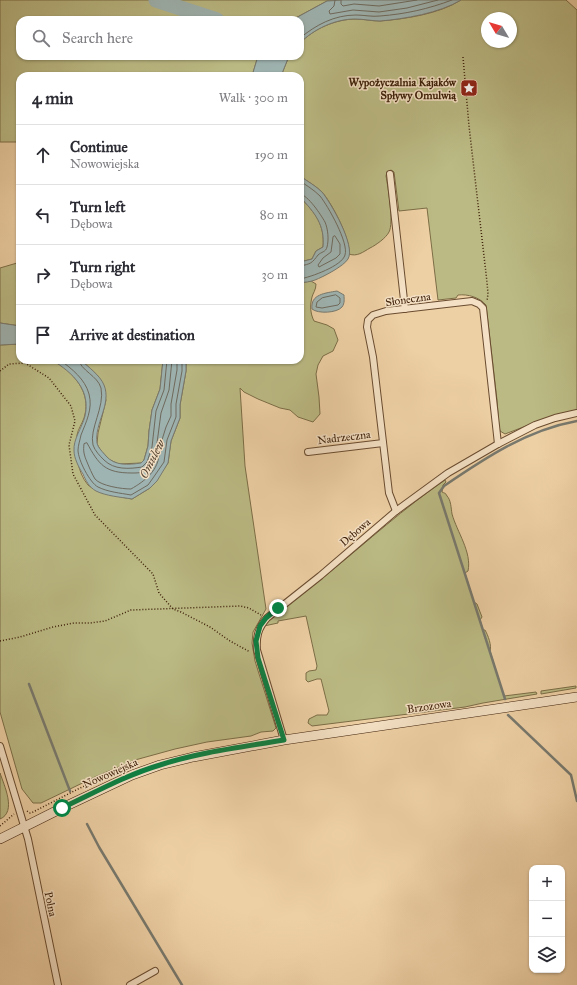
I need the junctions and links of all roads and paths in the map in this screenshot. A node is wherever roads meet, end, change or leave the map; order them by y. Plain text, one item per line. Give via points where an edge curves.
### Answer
1 (463, 58) dead end
2 (390, 174) dead end
3 (483, 308) junction
4 (405, 309) junction
5 (16, 364) edge
6 (27, 364) edge
7 (0, 371) edge
8 (577, 413) edge
9 (383, 443) junction
10 (498, 444) junction
11 (308, 452) dead end
12 (396, 511) junction
13 (173, 609) junction
14 (266, 618) junction
15 (0, 641) edge
16 (258, 658) junction
17 (577, 697) edge
18 (284, 740) junction
19 (0, 746) edge
20 (24, 827) junction
21 (0, 840) edge
22 (155, 971) dead end
23 (58, 985) edge
24 (130, 985) edge

1 - 3 path via 488,294
2 - 4 street
3 - 4 street, Słoneczna via 472,301
3 - 10 street
4 - 9 street, Słoneczna via 373,315 368,320
5 - 7 path via 9,364
6 - 13 path via 49,378 71,406 76,422 69,445 73,474 95,515 153,574 159,593
8 - 10 street, Dębowa via 535,425
9 - 11 street, Nadrzeczna
9 - 12 street, Słoneczna via 389,493
10 - 12 street, Dębowa via 448,474
12 - 14 street, Dębowa
13 - 14 path via 240,606
13 - 15 path via 131,610 106,621 60,625
13 - 16 path via 210,627
14 - 16 street, Dębowa via 257,635
16 - 18 street, Dębowa
17 - 18 main road, Brzozowa
18 - 20 main road, Nowowiejska via 160,764 132,774
19 - 20 street, Polna
20 - 21 main road, Nowowiejska
20 - 23 street, Polna
22 - 24 street

